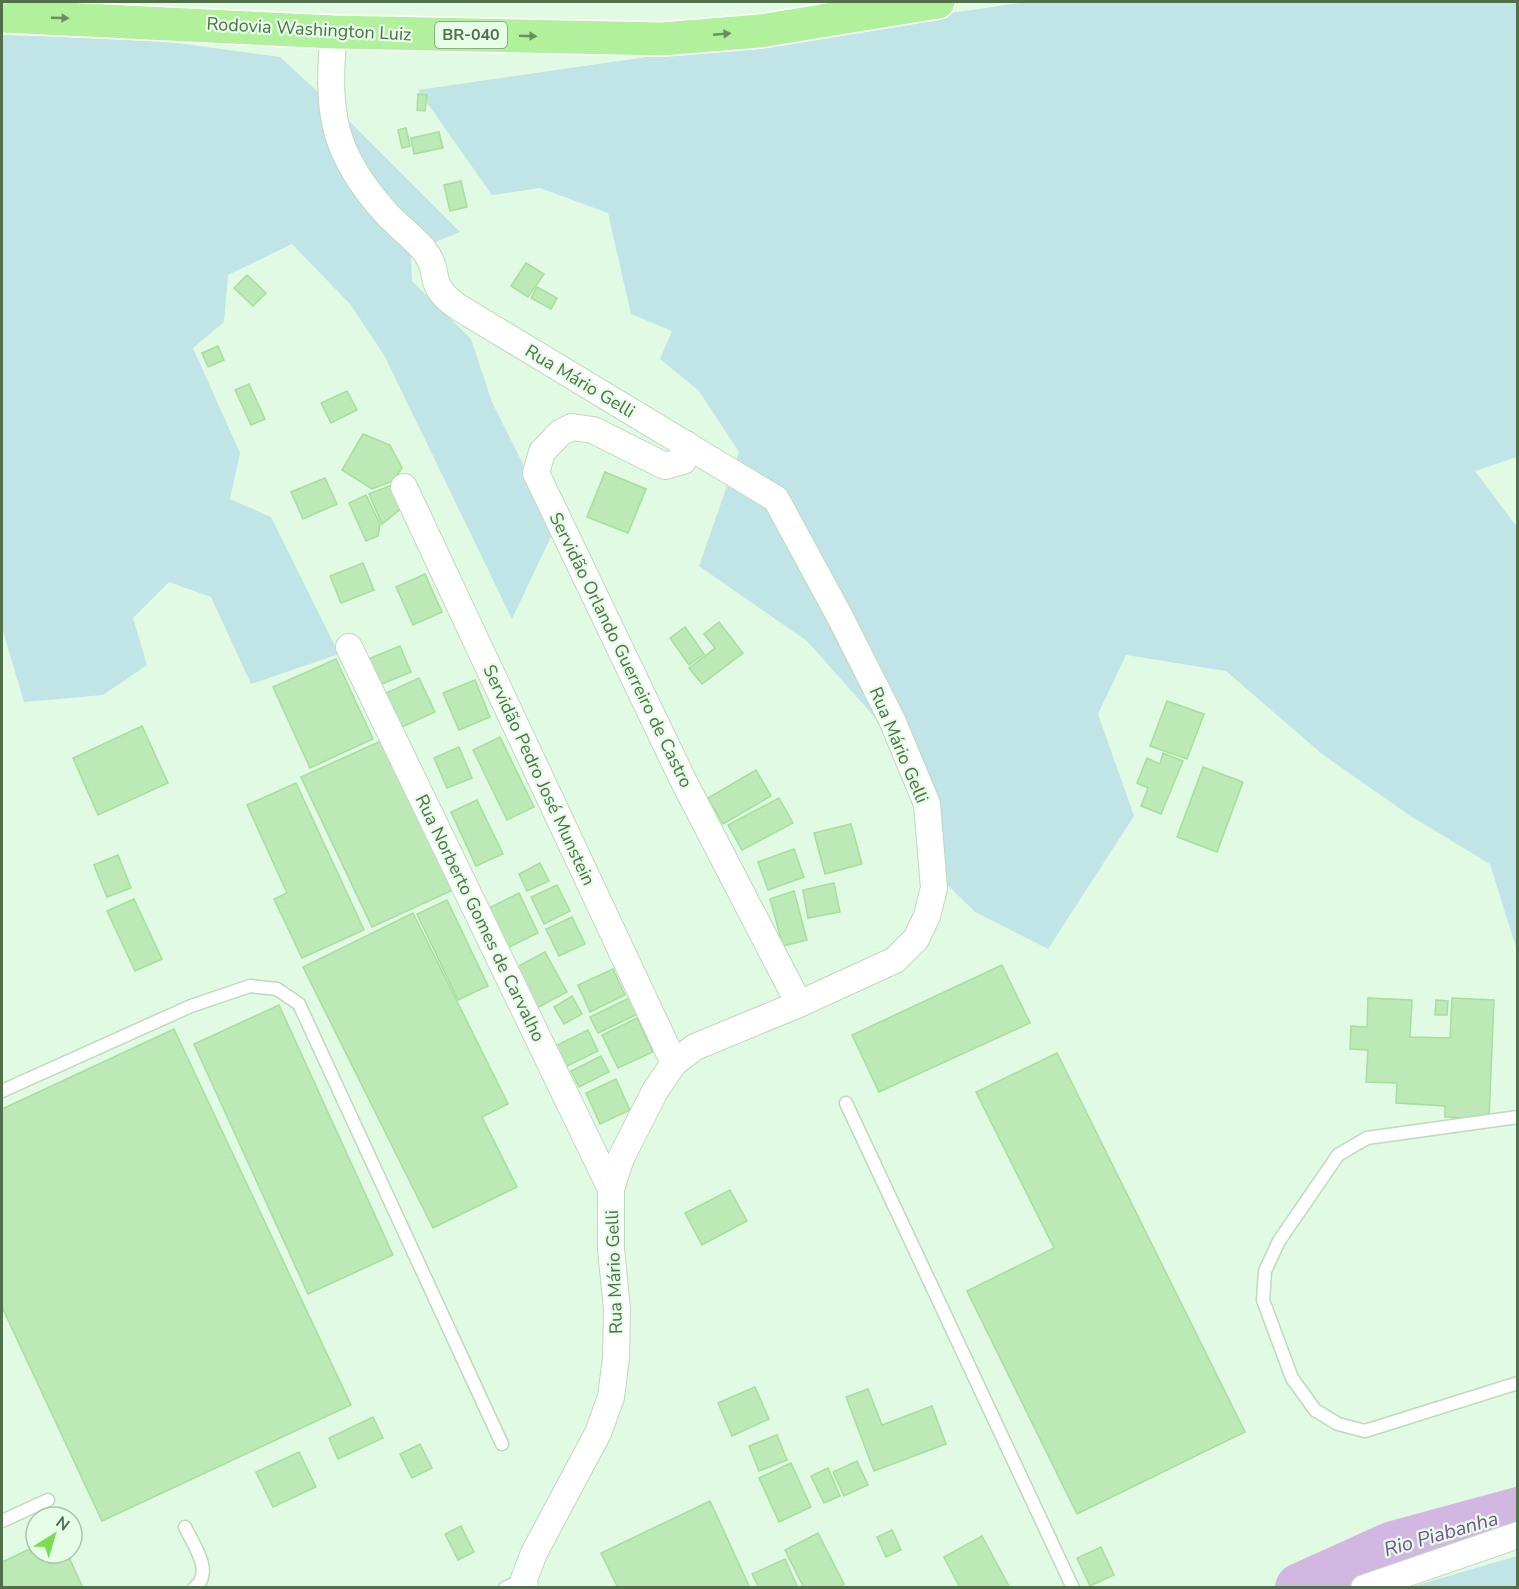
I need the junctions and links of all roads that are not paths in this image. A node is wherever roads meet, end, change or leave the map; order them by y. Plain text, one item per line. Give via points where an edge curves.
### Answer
1 (938, 2) edge
2 (2, 16) edge
3 (334, 32) junction
4 (686, 444) junction
5 (404, 487) dead end
6 (349, 647) dead end
7 (800, 1004) junction
8 (674, 1063) junction
9 (2, 1091) edge
10 (846, 1103) dead end
11 (1518, 1117) edge
12 (611, 1189) junction
13 (1518, 1383) edge
14 (502, 1444) dead end
15 (48, 1500) dead end
16 (2, 1521) edge
17 (184, 1527) dead end
18 (1518, 1535) edge
19 (518, 1585) edge
20 (194, 1587) edge
21 (1073, 1587) edge
22 (1364, 1587) edge

3 -> 1 highway, Rodovia Washington Luiz / BR-040 via 662,39 760,31
2 -> 3 highway, Rodovia Washington Luiz / BR-040
3 - 4 street, Rua Mário Gelli via 330,93 337,136 362,182 430,259 439,291
4 - 7 street, Rua Mário Gelli via 776,500 892,720 927,804 934,888 916,939 895,960
4 - 7 street, Servidão Orlando Guerreiro de Castro via 683,461 665,466 592,430 572,427 560,433 542,452 536,473 683,780
5 - 8 street, Servidão Pedro José Munstein
6 - 12 street, Rua Norberto Gomes de Carvalho
7 - 8 street, Rua Mário Gelli via 695,1047
8 - 12 street, Rua Mário Gelli via 636,1126
9 - 14 lane via 191,1006 250,986 278,989 299,1004
10 - 21 lane
11 - 13 lane via 1366,1138 1338,1155 1279,1241 1265,1271 1263,1300 1292,1378 1315,1410 1338,1424 1365,1431
12 - 19 street, Rua Mário Gelli via 610,1249 617,1309 611,1397 598,1433
15 - 16 lane
17 - 20 lane via 204,1569 202,1579
18 - 22 street

